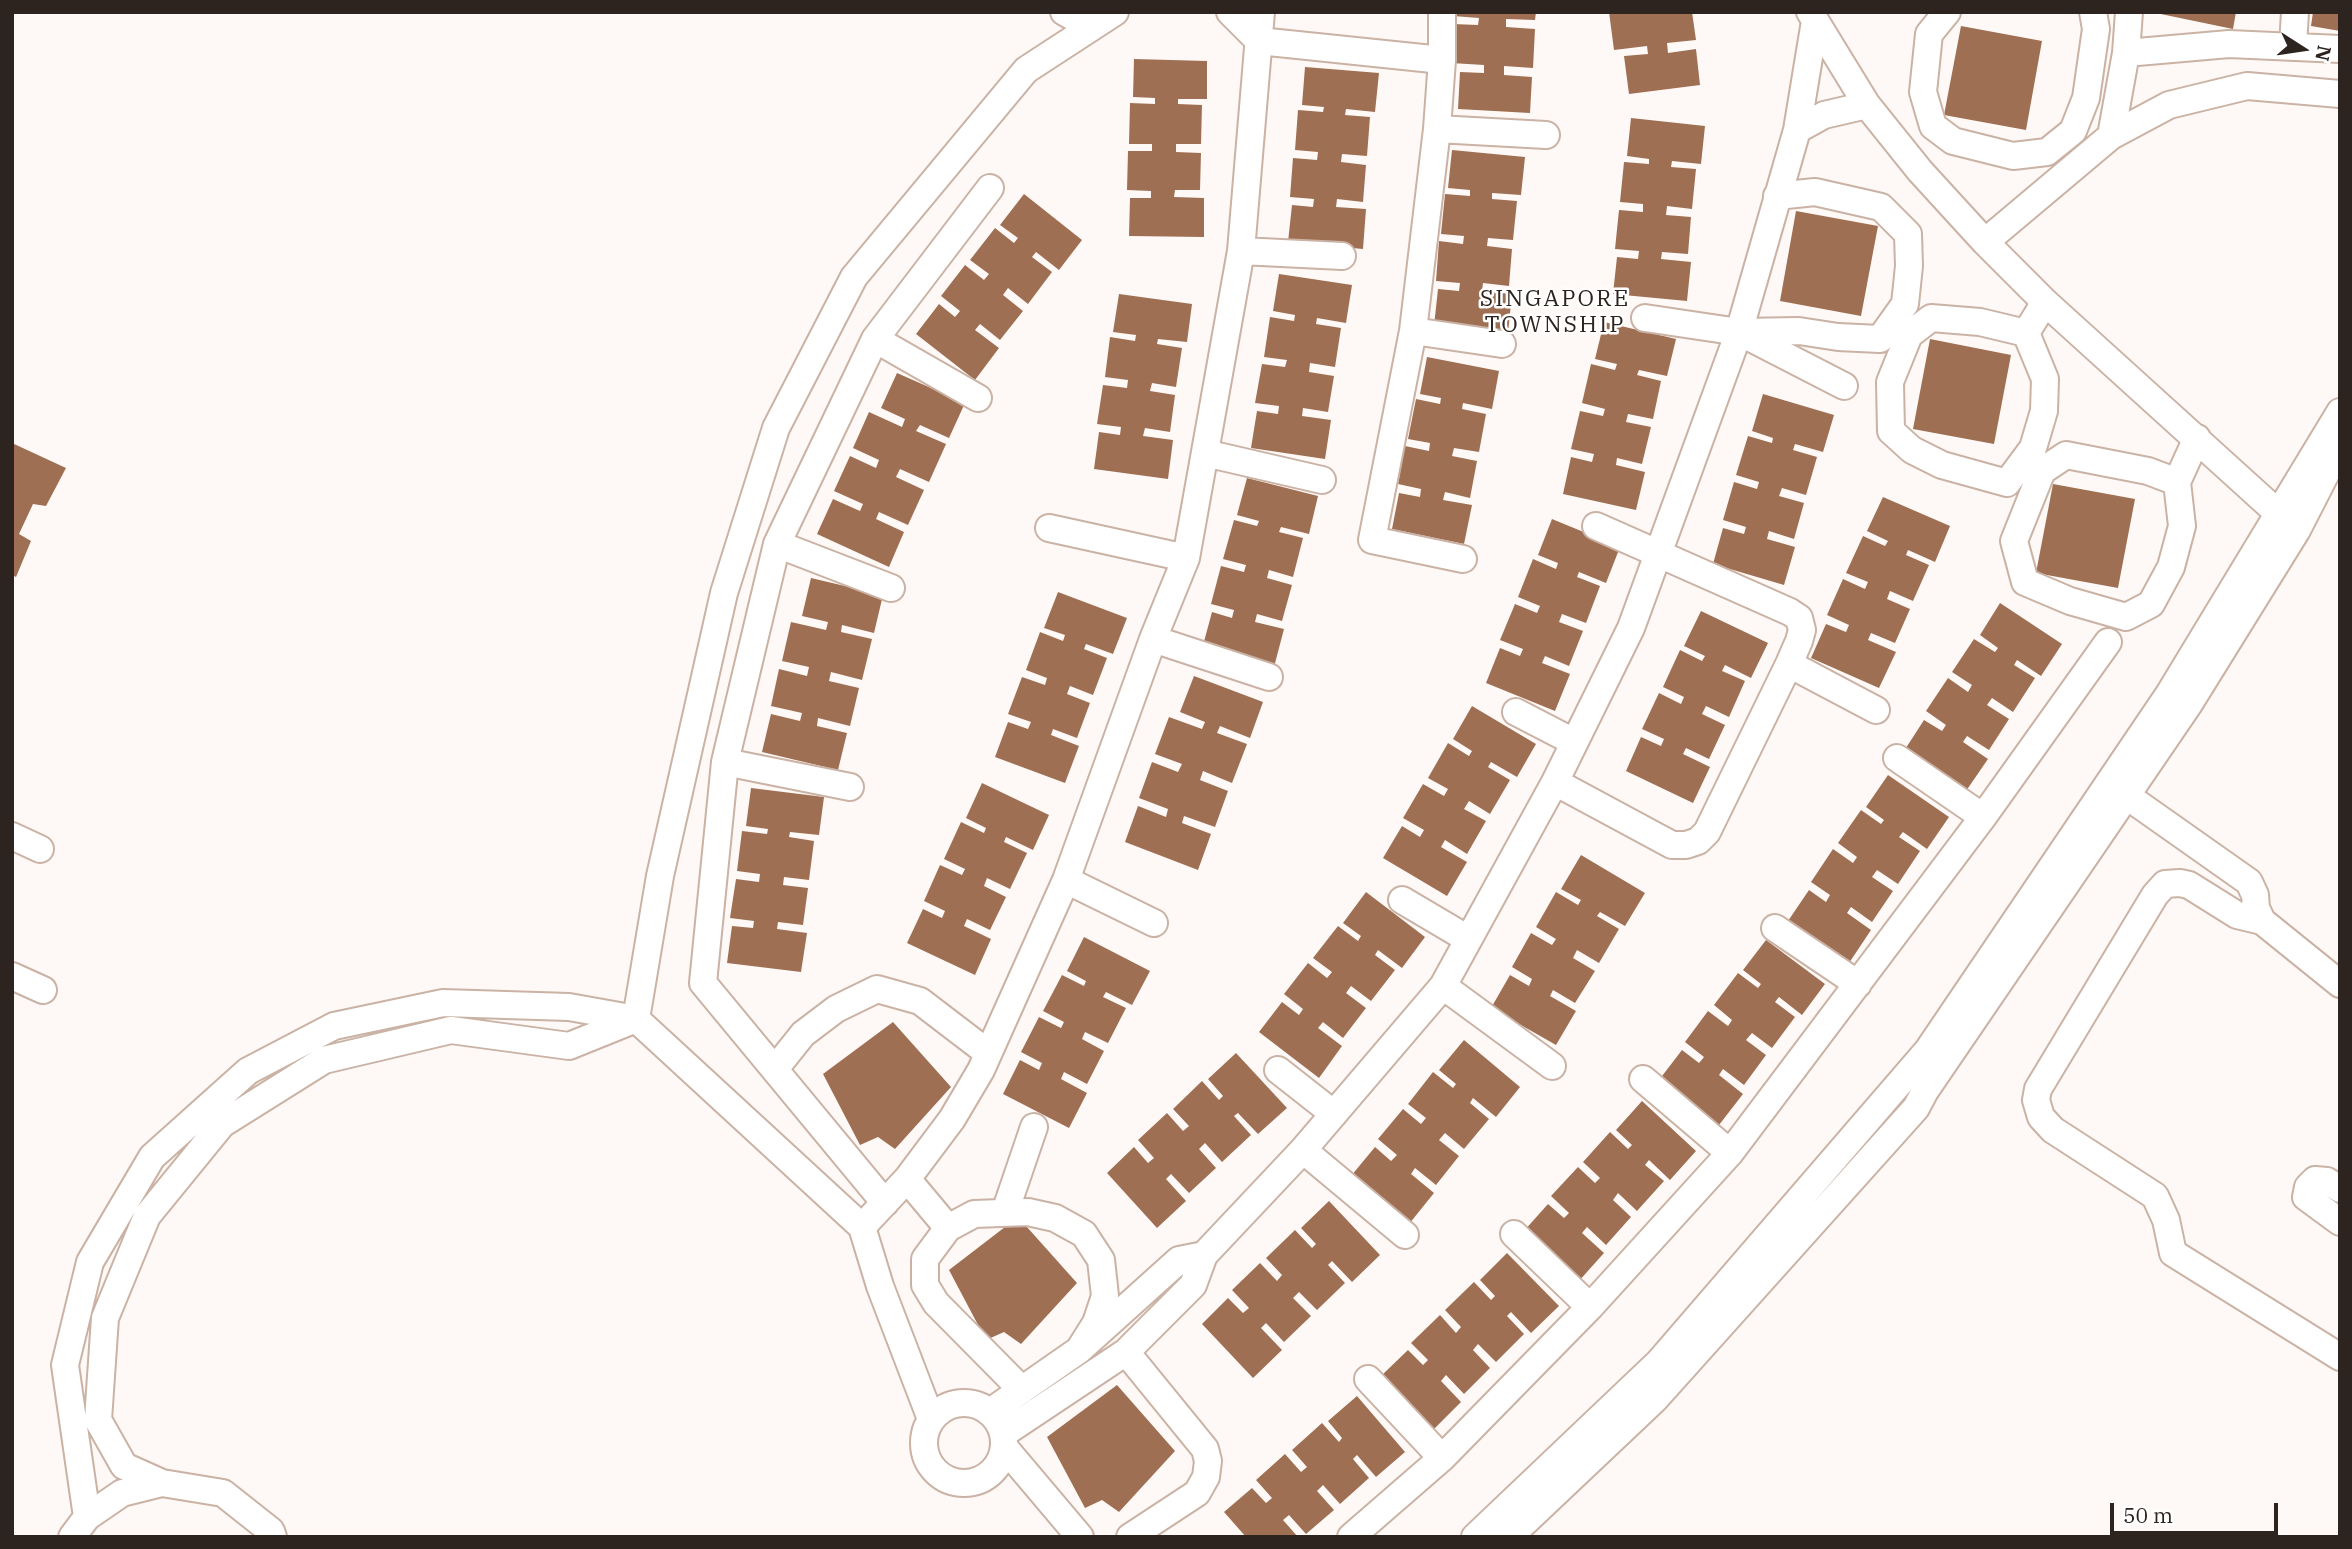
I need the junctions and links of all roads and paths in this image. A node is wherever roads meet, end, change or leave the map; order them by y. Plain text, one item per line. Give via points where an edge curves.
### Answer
1 (1064, 12) edge
2 (1115, 12) edge
3 (1230, 12) edge
4 (1261, 12) edge
5 (1442, 12) edge
6 (1947, 12) edge
7 (2094, 12) edge
8 (2129, 12) edge
9 (2295, 12) edge
10 (1813, 17) edge
11 (1091, 27) junction
12 (1258, 41) junction
13 (2293, 46) junction
14 (2340, 48) edge
15 (2126, 53) junction
16 (1442, 60) junction
17 (2340, 94) edge
18 (1867, 105) junction
19 (1437, 129) junction
20 (1797, 130) junction
21 (1546, 135) dead end
22 (2111, 136) junction
23 (990, 188) dead end
24 (1777, 196) junction
25 (1985, 242) junction
26 (1241, 251) junction
27 (1342, 256) dead end
28 (2045, 302) junction
29 (1645, 318) dead end
30 (1413, 331) junction
31 (1739, 332) junction
32 (2025, 333) junction
33 (875, 339) junction
34 (1502, 344) dead end
35 (1844, 386) dead end
36 (978, 398) dead end
37 (2340, 412) edge
38 (2197, 438) junction
39 (2340, 446) edge
40 (1205, 453) junction
41 (1322, 480) dead end
42 (2177, 482) junction
43 (2287, 522) junction
44 (1596, 526) dead end
45 (1049, 528) dead end
46 (777, 544) junction
47 (1658, 555) junction
48 (1186, 558) junction
49 (1463, 559) dead end
50 (891, 588) dead end
51 (1153, 639) junction
52 (2108, 642) dead end
53 (1789, 664) junction
54 (1269, 677) dead end
55 (1876, 710) dead end
56 (1516, 712) dead end
57 (1574, 742) junction
58 (1897, 758) dead end
59 (725, 762) junction
60 (1555, 782) junction
61 (850, 787) dead end
62 (2127, 796) junction
63 (1983, 817) junction
64 (12, 836) edge
65 (40, 849) dead end
66 (1066, 880) junction
67 (1402, 900) dead end
68 (2262, 921) junction
69 (1154, 923) dead end
70 (1776, 928) dead end
71 (1468, 939) junction
72 (12, 976) edge
73 (1858, 984) junction
74 (2340, 984) edge
75 (1443, 986) junction
76 (43, 990) dead end
77 (636, 1019) junction
78 (988, 1053) junction
79 (1552, 1066) dead end
80 (775, 1069) junction
81 (1278, 1070) dead end
82 (1643, 1079) dead end
83 (1334, 1114) junction
84 (1034, 1127) dead end
85 (1303, 1150) junction
86 (1730, 1153) junction
87 (907, 1179) junction
88 (2340, 1189) edge
89 (885, 1203) junction
90 (1005, 1212) junction
91 (2340, 1223) edge
92 (862, 1227) junction
93 (948, 1228) junction
94 (1514, 1234) dead end
95 (1405, 1235) dead end
96 (1204, 1255) junction
97 (1590, 1307) junction
98 (1079, 1350) junction
99 (1126, 1352) junction
100 (2340, 1357) edge
101 (1368, 1379) dead end
102 (1022, 1390) junction
103 (990, 1412) junction
104 (931, 1419) junction
105 (1004, 1441) junction
106 (1443, 1458) junction
107 (162, 1483) junction
108 (80, 1527) edge
109 (273, 1537) edge
110 (1080, 1537) edge
111 (1130, 1537) edge
112 (1351, 1537) edge
113 (1475, 1537) edge
114 (1509, 1537) edge

1 - 11 street
2 - 11 street
3 - 12 street
4 - 12 street
5 - 16 street
6 - 7 street via 1929,34 1923,92 1933,127 1952,141 2014,156 2047,152 2073,131 2086,98 2096,29
8 - 15 street
9 - 13 street
10 - 18 street
10 - 20 street
11 - 77 street via 1026,69 854,277 776,428 724,593 660,876
12 - 16 street
12 - 26 street
13 - 14 street
13 - 15 street via 2230,44
15 - 22 street
16 - 19 street
17 - 22 street via 2247,86 2169,105
18 - 20 street via 1824,115
18 - 25 street
19 - 21 street
19 - 30 street
20 - 24 street
22 - 25 street
23 - 33 street
24 - 31 street
24 - 31 street via 1815,192 1881,207 1908,234 1905,304 1880,339 1799,331
25 - 28 street
26 - 27 street
26 - 40 street
28 - 32 street
28 - 38 street
29 - 31 street
30 - 34 street
30 - 49 street via 1372,540
31 - 35 street
31 - 47 street
32 - 32 street via 1980,322 1931,318 1909,335 1890,382 1891,430 1912,450 1942,465 2007,483 2032,448 2044,411 2045,379
33 - 36 street
33 - 46 street
37 - 43 street
38 - 42 street
38 - 43 street
39 - 43 street
40 - 41 street
40 - 48 street
42 - 42 street via 2182,526 2171,568 2151,604 2126,617 2025,582 2014,541 2042,471 2066,455 2148,471
43 - 62 street via 2189,704
43 - 113 street via 1928,1049 1659,1362
44 - 47 street
45 - 48 street
46 - 50 street
46 - 59 street
47 - 53 street via 1799,618 1800,640
47 - 57 street via 1631,628
48 - 51 street
51 - 54 street
51 - 66 street
52 - 63 street
53 - 55 street
53 - 60 street via 1707,832 1698,841 1672,845
56 - 57 street
57 - 60 street
58 - 63 street
59 - 61 street
59 - 80 street via 703,983
60 - 71 street
62 - 68 street via 2249,882
62 - 114 street via 1916,1108 1655,1399
63 - 73 street
64 - 65 street
66 - 69 street
66 - 78 street
67 - 71 street
68 - 74 street
68 - 100 street via 2237,915 2189,885 2165,884 2038,1089 2036,1100 2041,1117 2053,1130 2155,1196 2173,1253
70 - 73 street
71 - 75 street
72 - 76 street
73 - 86 street
75 - 79 street
75 - 83 street
77 - 92 street
77 - 107 street via 569,1046 451,1030 324,1060 222,1125 147,1216 105,1318 98,1420 124,1465
77 - 108 street via 569,1007 443,1003 334,1026 248,1071 152,1157 90,1262 65,1365
78 - 80 street via 920,1001 877,989 836,1009 803,1034
78 - 87 street via 951,1119
80 - 89 street
81 - 83 street
82 - 86 street
83 - 85 street
84 - 90 street
85 - 95 street
85 - 96 street
86 - 97 street
87 - 89 street
87 - 93 street
88 - 91 street via 2315,1180 2306,1197
89 - 92 street
90 - 93 street via 974,1214
90 - 98 street via 1055,1218 1084,1234 1101,1260 1105,1296 1096,1323
92 - 104 street
93 - 102 street via 925,1259 925,1285 936,1303
94 - 97 street
96 - 98 street via 1179,1260
96 - 99 street via 1193,1285
97 - 106 street
98 - 102 street
99 - 105 street
99 - 111 street via 1205,1449 1208,1461 1197,1493
101 - 106 street
102 - 103 street
103 - 104 street via 965,1402 940,1409
103 - 105 street via 999,1422
104 - 105 street via 923,1445 926,1458 943,1478 956,1483 982,1480 993,1472
105 - 110 street
106 - 112 street
107 - 108 street via 122,1493
107 - 109 street via 223,1493

